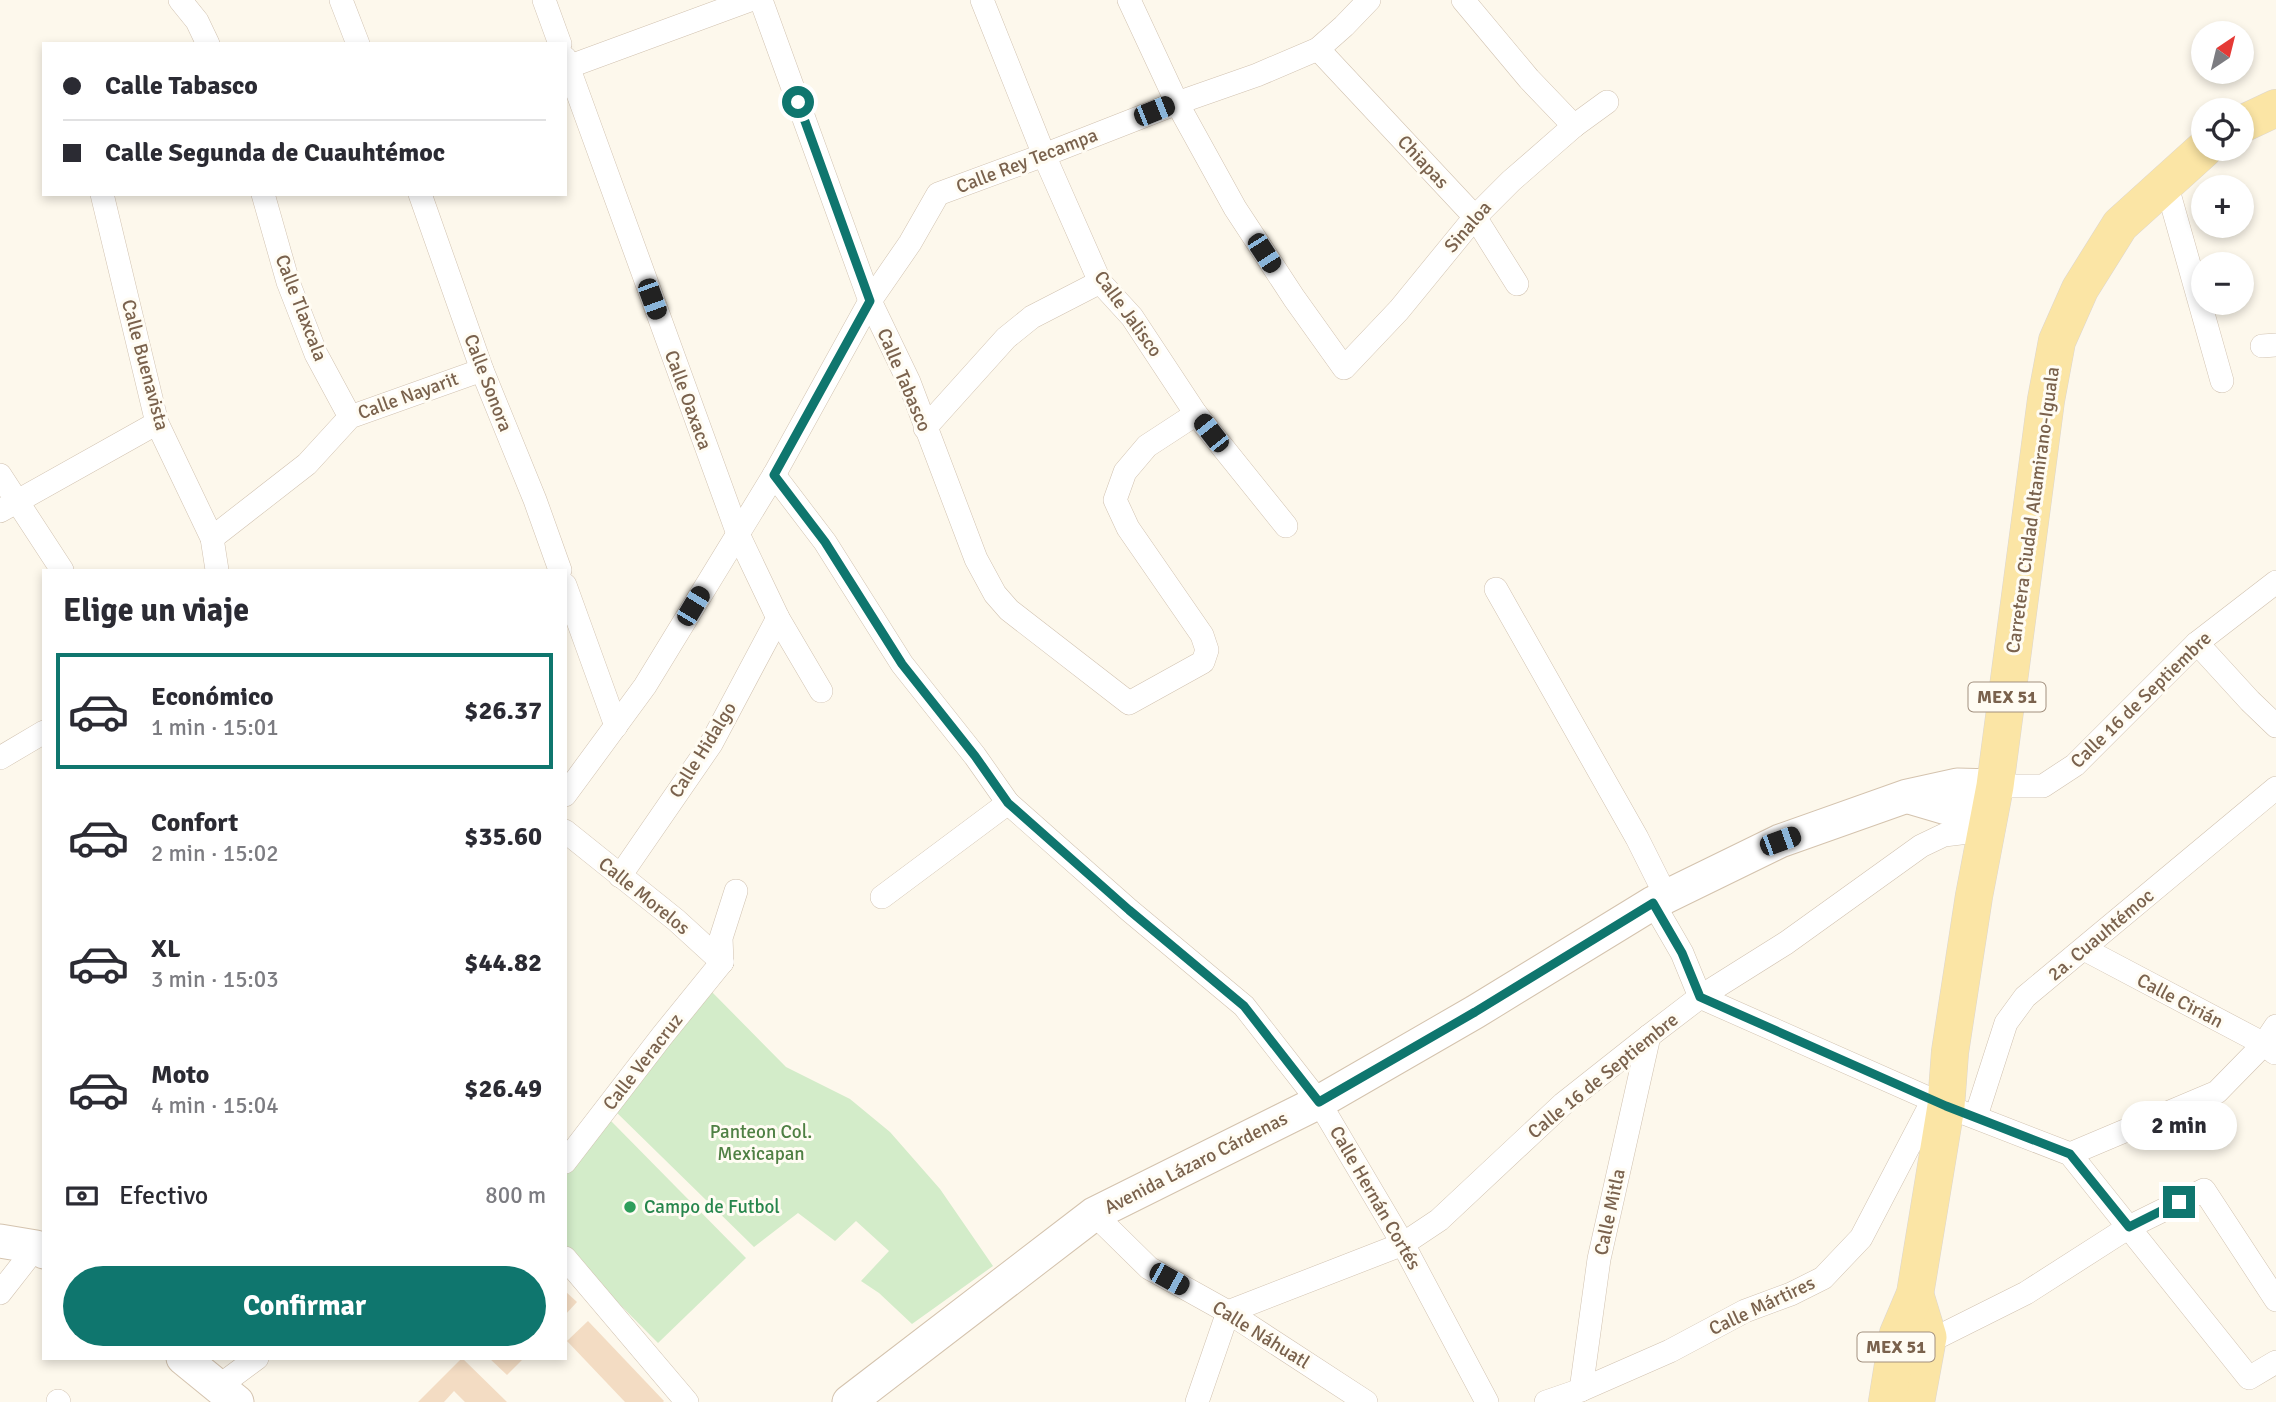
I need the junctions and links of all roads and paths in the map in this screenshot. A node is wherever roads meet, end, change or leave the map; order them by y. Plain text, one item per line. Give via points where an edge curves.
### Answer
1 (180, 0) edge
2 (341, 0) edge
3 (544, 0) edge
4 (750, 0) edge
5 (761, 0) edge
6 (982, 0) edge
7 (1129, 0) edge
8 (1368, 0) edge
9 (1463, 0) edge
10 (207, 42) edge
11 (353, 42) edge
12 (559, 42) edge
13 (1318, 49) junction
14 (567, 64) edge
15 (567, 67) edge
16 (1606, 102) dead end
17 (1177, 103) junction
18 (2276, 108) edge
19 (2254, 118) edge
20 (1574, 126) junction
21 (1044, 155) junction
22 (2191, 161) edge
23 (2166, 183) junction
24 (102, 196) edge
25 (264, 196) edge
26 (421, 196) edge
27 (1475, 217) junction
28 (1100, 282) junction
29 (1517, 284) dead end
30 (870, 301) junction
31 (481, 370) junction
32 (2222, 381) dead end
33 (1196, 414) junction
34 (350, 417) junction
35 (157, 423) junction
36 (925, 428) junction
37 (0, 475) edge
38 (774, 475) junction
39 (8, 506) edge
40 (1286, 526) dead end
41 (738, 534) junction
42 (212, 538) junction
43 (61, 569) edge
44 (217, 569) edge
45 (560, 569) edge
46 (2276, 582) edge
47 (1496, 589) dead end
48 (567, 591) edge
49 (778, 618) junction
50 (2197, 643) junction
51 (821, 691) dead end
52 (616, 726) junction
53 (2276, 726) edge
54 (42, 733) edge
55 (0, 758) edge
56 (2276, 788) edge
57 (567, 792) edge
58 (1008, 803) junction
59 (1989, 812) junction
60 (567, 833) edge
61 (620, 877) junction
62 (736, 891) dead end
63 (882, 897) dead end
64 (1660, 900) junction
65 (2084, 949) junction
66 (722, 962) junction
67 (1700, 997) junction
68 (1649, 1036) junction
69 (2272, 1041) edge
70 (1319, 1102) junction
71 (1952, 1107) junction
72 (2070, 1154) junction
73 (567, 1159) edge
74 (1094, 1214) junction
75 (2129, 1227) junction
76 (0, 1241) edge
77 (1404, 1244) junction
78 (40, 1250) edge
79 (567, 1260) edge
80 (0, 1293) edge
81 (2276, 1300) edge
82 (1228, 1312) junction
83 (1913, 1335) junction
84 (185, 1360) edge
85 (255, 1360) edge
86 (2276, 1362) edge
87 (1581, 1391) junction
88 (227, 1394) edge
89 (687, 1402) edge
90 (849, 1402) edge
91 (1197, 1402) edge
92 (1366, 1402) edge
93 (1487, 1402) edge
94 (1546, 1402) edge
95 (1886, 1402) edge
96 (1916, 1402) edge

1 - 10 street
2 - 11 street
3 - 12 street
4 - 14 street
5 - 30 street, Calle Tabasco
6 - 21 street, Calle Jalisco
7 - 17 street
8 - 13 street, Calle Rey Tecampa
9 - 20 street
13 - 17 street, Calle Rey Tecampa
13 - 27 street, Chiapas
15 - 41 street, Calle Oaxaca
16 - 20 street, Sinaloa
17 - 21 street, Calle Rey Tecampa
17 - 27 street, Sinaloa via 1234,208 1344,368 1399,310
18 - 19 main road
20 - 27 street, Sinaloa
21 - 28 street, Calle Jalisco
21 - 30 street, Calle Rey Tecampa via 938,194
22 - 23 main road, Carretera Ciudad Altamirano-Iguala / MEX 51
23 - 32 street
23 - 59 main road, Carretera Ciudad Altamirano-Iguala / MEX 51 via 2120,226 2080,289 2057,341
24 - 35 street, Calle Buenavista
25 - 34 street, Calle Tlaxcala via 288,282 317,354
26 - 31 street, Calle Sonora
27 - 29 street, Chiapas
28 - 33 street, Calle Jalisco via 1132,317
28 - 36 street via 1032,317 1006,338
30 - 36 street, Calle Tabasco via 909,382
30 - 38 street, Calle Rey Tecampa
31 - 34 street, Calle Nayarit
31 - 45 street, Calle Sonora
33 - 36 street, Calle Tabasco via 1147,446 1125,472 1115,500 1128,528 1202,635 1207,650 1203,662 1129,703 1009,610 995,594 976,559
33 - 40 street, Calle Jalisco
34 - 42 street, Calle Nayarit via 307,464
35 - 39 street
35 - 42 street, Calle Buenavista
37 - 39 street
38 - 41 street, Calle Rey Tecampa
38 - 58 street, Calle Hernán Cortés via 825,542 902,664
39 - 43 street
41 - 49 street, Calle Oaxaca
41 - 52 street, Calle Rey Tecampa
42 - 44 street, Calle Buenavista
46 - 50 street, Calle 16 de Septiembre
47 - 64 street via 1637,838
48 - 52 street
49 - 51 street, Calle Oaxaca
49 - 61 street, Calle Hidalgo via 711,744
50 - 53 street
50 - 59 street, Calle 16 de Septiembre via 2076,765
52 - 57 street, Calle Rey Tecampa
54 - 55 street
56 - 65 street, 2a. Cuauhtémoc
58 - 63 street
58 - 70 street, Calle Hernán Cortés via 1244,1006
59 - 64 main road, Avenida Lázaro Cárdenas via 1907,796 1780,841
59 - 67 street, Calle 16 de Septiembre via 1921,846 1786,943
59 - 71 main road, Carretera Ciudad Altamirano-Iguala / MEX 51 via 1950,1052
60 - 61 street, Calle Morelos
61 - 66 street, Calle Morelos
62 - 66 street via 721,938
64 - 67 street
64 - 70 main road, Avenida Lázaro Cárdenas
65 - 69 street, Calle Cirián
65 - 71 street, 2a. Cuauhtémoc via 2013,1011
66 - 73 street, Calle Veracruz
67 - 68 street, Calle 16 de Septiembre
67 - 71 street
68 - 77 street, Calle 16 de Septiembre via 1563,1104 1439,1220
68 - 87 street, Calle Mitla via 1599,1259
69 - 72 street via 2217,1092
70 - 74 main road, Avenida Lázaro Cárdenas
70 - 77 street, Calle Hernán Cortés
71 - 72 street
71 - 83 main road, Carretera Ciudad Altamirano-Iguala / MEX 51 via 1915,1294
71 - 87 street, Calle Mártires via 1861,1238 1822,1278
72 - 75 street
74 - 82 street, Calle Náhuatl via 1149,1268
74 - 90 main road, Avenida Lázaro Cárdenas
75 - 81 street via 2204,1190
75 - 83 street via 2026,1293 1940,1336
75 - 86 street via 2249,1378
76 - 78 main road
77 - 82 street, Calle 16 de Septiembre
77 - 93 street, Calle Hernán Cortés
78 - 80 street
79 - 89 street
82 - 91 street
82 - 92 street, Calle Náhuatl
83 - 95 main road, Carretera Ciudad Altamirano-Iguala / MEX 51
83 - 96 main road, Carretera Ciudad Altamirano-Iguala / MEX 51
84 - 88 main road
85 - 88 street
87 - 94 street, Calle Mártires

